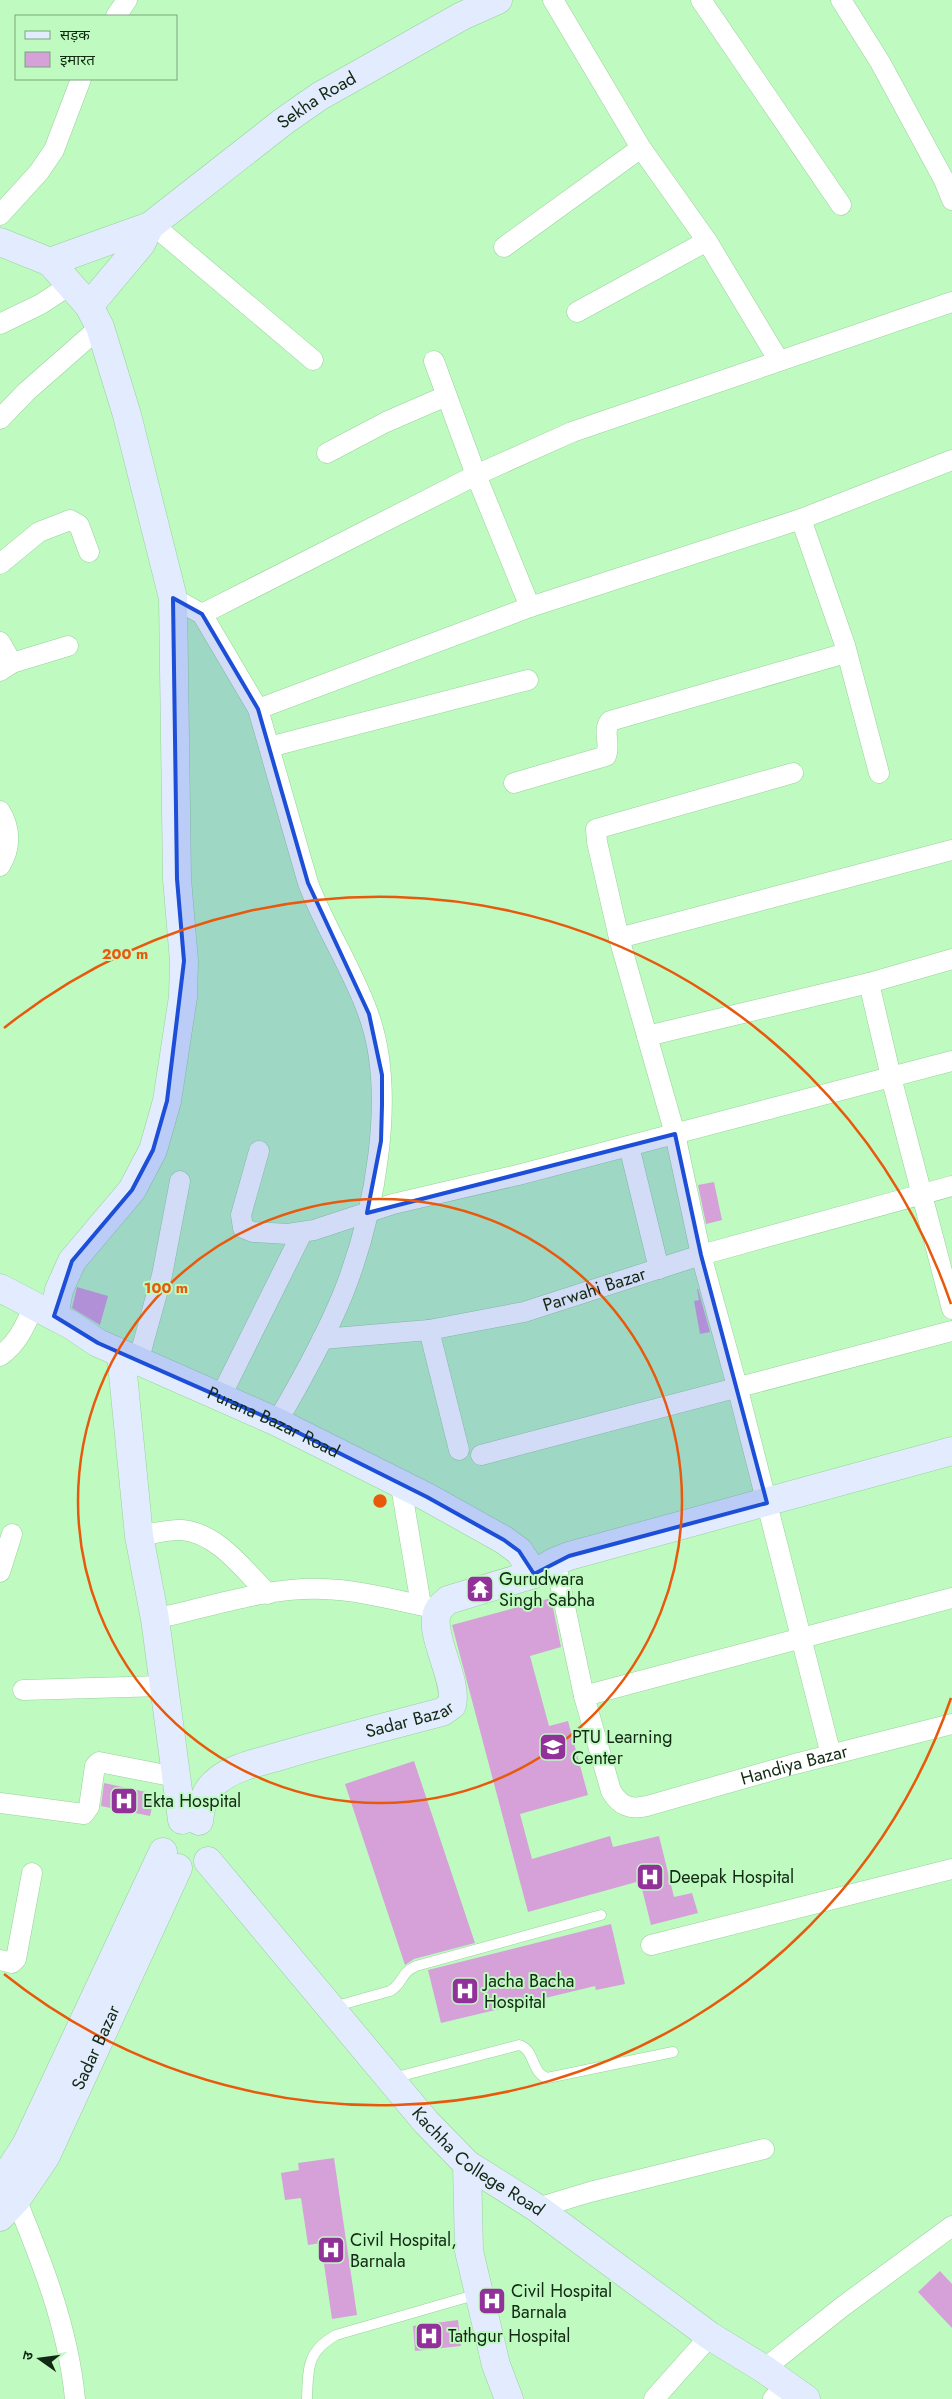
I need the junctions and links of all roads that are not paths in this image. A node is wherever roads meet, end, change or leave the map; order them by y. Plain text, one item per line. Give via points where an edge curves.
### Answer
1 (127, 0) edge
2 (498, 0) edge
3 (553, 0) edge
4 (701, 0) edge
5 (841, 0) edge
6 (117, 15) edge
7 (81, 80) edge
8 (641, 148) junction
9 (952, 200) edge
10 (841, 205) dead end
11 (0, 215) edge
12 (151, 225) junction
13 (707, 241) junction
14 (0, 242) edge
15 (504, 247) dead end
16 (50, 262) junction
17 (70, 284) junction
18 (952, 302) edge
19 (577, 312) dead end
20 (94, 316) junction
21 (0, 324) edge
22 (313, 360) dead end
23 (779, 360) junction
24 (434, 361) dead end
25 (446, 396) junction
26 (0, 420) edge
27 (327, 453) dead end
28 (952, 460) edge
29 (476, 475) junction
30 (801, 519) junction
31 (89, 552) dead end
32 (0, 564) edge
33 (173, 598) junction
34 (530, 607) junction
35 (202, 614) junction
36 (0, 642) edge
37 (68, 646) dead end
38 (846, 653) junction
39 (6, 667) edge
40 (528, 680) dead end
41 (258, 709) junction
42 (269, 747) junction
43 (879, 772) dead end
44 (793, 774) dead end
45 (514, 783) dead end
46 (0, 811) edge
47 (952, 850) edge
48 (0, 866) edge
49 (619, 938) junction
50 (952, 959) edge
51 (870, 983) junction
52 (647, 1036) junction
53 (952, 1060) edge
54 (891, 1077) junction
55 (675, 1134) junction
56 (629, 1146) junction
57 (259, 1151) dead end
58 (180, 1181) dead end
59 (952, 1186) edge
60 (923, 1193) junction
61 (366, 1213) junction
62 (302, 1233) junction
63 (701, 1255) junction
64 (659, 1269) junction
65 (0, 1288) edge
66 (952, 1308) edge
67 (44, 1311) junction
68 (429, 1330) junction
69 (952, 1331) edge
70 (322, 1339) junction
71 (0, 1356) edge
72 (130, 1358) junction
73 (738, 1386) junction
74 (220, 1398) junction
75 (278, 1422) junction
76 (459, 1450) dead end
77 (952, 1451) edge
78 (481, 1455) dead end
79 (952, 1471) edge
80 (401, 1486) junction
81 (769, 1512) junction
82 (12, 1534) dead end
83 (139, 1536) junction
84 (0, 1572) edge
85 (546, 1574) junction
86 (268, 1594) junction
87 (952, 1598) edge
88 (430, 1607) junction
89 (155, 1619) junction
90 (801, 1638) junction
91 (163, 1686) junction
92 (23, 1690) dead end
93 (584, 1696) junction
94 (952, 1724) edge
95 (831, 1755) junction
96 (176, 1777) junction
97 (0, 1803) edge
98 (190, 1821) junction
99 (170, 1860) junction
100 (208, 1861) junction
101 (952, 1869) edge
102 (32, 1873) dead end
103 (601, 1915) dead end
104 (651, 1946) dead end
105 (0, 1960) edge
106 (330, 2007) junction
107 (673, 2052) dead end
108 (390, 2079) junction
109 (764, 2149) dead end
110 (467, 2164) junction
111 (6, 2194) edge
112 (536, 2208) junction
113 (952, 2226) edge
114 (478, 2294) junction
115 (710, 2336) junction
116 (764, 2369) junction
117 (788, 2394) edge
118 (75, 2399) edge
119 (308, 2399) edge
120 (509, 2399) edge
121 (654, 2399) edge

1 - 6 street
2 - 12 street, Sekha Road via 462,16 320,96
3 - 8 street
4 - 10 street
5 - 9 street via 880,62
7 - 11 street via 54,150 39,172
8 - 13 street
8 - 15 street
12 - 16 street, Sekha Road
12 - 20 street, Sekha Road
12 - 22 street
13 - 19 street
13 - 23 street
14 - 16 street
16 - 17 street
17 - 20 street
17 - 21 street via 41,304
18 - 23 street
20 - 26 street
20 - 33 street via 127,415
23 - 29 street via 572,432
24 - 25 street
25 - 27 street
25 - 29 street
28 - 30 street
29 - 34 street
29 - 35 street
30 - 34 street
30 - 38 street
31 - 32 street via 79,525 70,520 39,532
33 - 35 street
33 - 67 street via 177,879 184,962 167,1102 153,1150 132,1190 72,1261 60,1290
34 - 41 street
35 - 41 street
36 - 39 street
37 - 39 street
38 - 43 street
38 - 45 street via 610,721 606,726 608,750 603,758
40 - 42 street
41 - 42 street
42 - 61 street via 308,883 369,1014 377,1050 382,1075 381,1142
44 - 49 street via 598,827 595,833
46 - 48 street via 8,832 8,843
47 - 49 street
49 - 52 street
50 - 51 street
51 - 52 street
51 - 54 street
52 - 55 street
53 - 54 street
54 - 55 street
54 - 60 street
55 - 56 street
55 - 63 street
56 - 61 street
56 - 64 street
57 - 62 street via 241,1215 243,1228 253,1232
58 - 72 street via 162,1276
59 - 60 street, Parwahi Bazar
60 - 63 street, Parwahi Bazar
60 - 66 street
61 - 62 street
61 - 70 street via 343,1294
62 - 74 street
63 - 64 street, Parwahi Bazar
63 - 73 street
64 - 68 street, Parwahi Bazar via 524,1312
65 - 67 street, Purana Bazar Road
67 - 71 street
67 - 72 street, Purana Bazar Road
68 - 70 street, Parwahi Bazar
68 - 76 street
69 - 73 street
70 - 75 street
72 - 74 street, Purana Bazar Road
72 - 83 street
73 - 78 street
73 - 81 street
74 - 75 street, Purana Bazar Road
75 - 80 street, Purana Bazar Road
77 - 81 street
79 - 81 street
80 - 85 street, Purana Bazar Road via 504,1540
80 - 88 street
81 - 85 street
81 - 90 street
82 - 84 street
83 - 86 street via 181,1530 206,1537 222,1548
83 - 89 street
85 - 88 street via 461,1595
85 - 93 street
86 - 88 street via 346,1590
86 - 89 street
87 - 90 street
88 - 98 street, Sadar Bazar via 436,1616 436,1628 453,1690 452,1705 442,1712 245,1767 217,1780
89 - 91 street
90 - 93 street
90 - 95 street
91 - 92 street
91 - 96 street
93 - 95 street, Handiya Bazar via 611,1791 624,1806 636,1809
94 - 95 street, Handiya Bazar
96 - 97 street via 99,1762 95,1766 89,1807 84,1814
96 - 98 street
98 - 99 street via 171,1827 166,1834
98 - 100 street via 214,1838
99 - 100 street via 196,1869
99 - 111 street, Sadar Bazar via 26,2145
100 - 106 street, Kachha College Road
101 - 104 street
102 - 105 street via 16,1960
103 - 106 lane via 416,1966 403,1974 397,1987 390,1991
106 - 108 street, Kachha College Road
107 - 108 lane via 546,2078 539,2074 528,2050 519,2045
108 - 110 street, Kachha College Road
109 - 112 street
110 - 112 street, Kachha College Road
110 - 114 street via 469,2251
111 - 118 street via 59,2315
112 - 115 street, Kachha College Road
113 - 116 street
114 - 119 lane via 336,2335 324,2342 315,2350 310,2363
114 - 120 street via 496,2365
115 - 116 street, Kachha College Road
115 - 121 street
116 - 117 street, Kachha College Road

